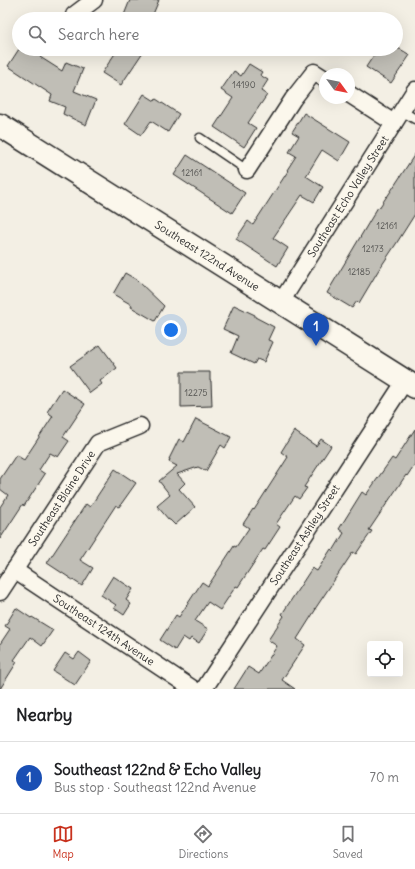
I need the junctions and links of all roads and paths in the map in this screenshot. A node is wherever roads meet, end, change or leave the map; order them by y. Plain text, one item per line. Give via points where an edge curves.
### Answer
1 (94, 0) edge
2 (78, 12) edge
3 (319, 77) edge
4 (415, 90) edge
5 (355, 97) edge
6 (404, 118) edge
7 (0, 125) edge
8 (200, 138) dead end
9 (247, 170) joint
10 (281, 302) junction
11 (410, 384) edge
12 (140, 426) dead end
13 (14, 570) junction
14 (0, 592) edge
15 (193, 689) edge
16 (204, 689) edge

1 - 2 street
3 - 9 street via 293,99
4 - 6 street, Southeast Echo Valley Street
5 - 6 street
6 - 10 street, Southeast Echo Valley Street
7 - 10 main road, Southeast 122nd Avenue
8 - 9 lane
10 - 11 main road, Southeast 122nd Avenue
11 - 16 street, Southeast Ashley Street
12 - 13 street, Southeast Blaine Drive via 98,443
13 - 14 street, Southeast Blaine Drive
13 - 15 street, Southeast 124th Avenue

